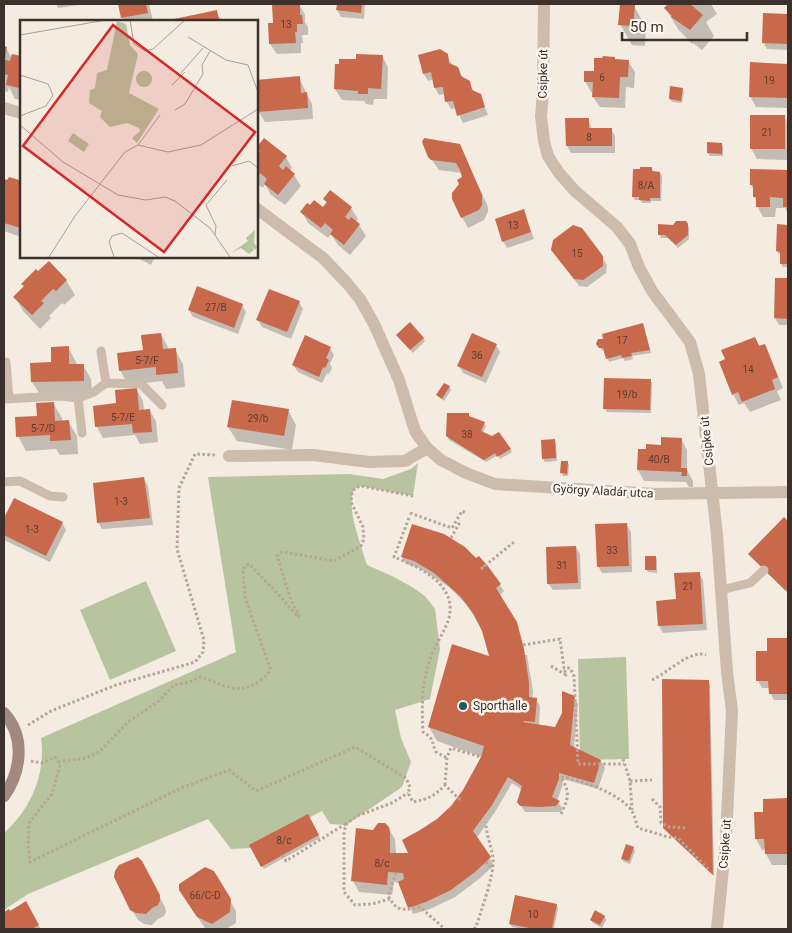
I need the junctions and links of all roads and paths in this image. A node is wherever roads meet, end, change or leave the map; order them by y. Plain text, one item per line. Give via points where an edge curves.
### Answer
1 (544, 4) edge
2 (4, 108) edge
3 (20, 114) edge
4 (258, 209) edge
5 (101, 351) dead end
6 (6, 362) dead end
7 (106, 383) junction
8 (78, 398) junction
9 (6, 399) edge
10 (162, 405) dead end
11 (82, 433) dead end
12 (427, 448) junction
13 (229, 456) joint
14 (4, 482) edge
15 (788, 492) edge
16 (712, 493) junction
17 (412, 496) dead end
18 (63, 497) dead end
19 (410, 512) dead end
20 (466, 513) dead end
21 (409, 518) dead end
22 (460, 522) dead end
23 (451, 538) dead end
24 (514, 542) dead end
25 (481, 569) dead end
26 (764, 570) dead end
27 (721, 590) junction
28 (523, 645) dead end
29 (706, 655) dead end
30 (551, 666) dead end
31 (564, 668) junction
32 (652, 680) dead end
33 (4, 713) edge
34 (16, 733) junction
35 (481, 757) dead end
36 (447, 758) junction
37 (623, 759) dead end
38 (47, 760) dead end
39 (58, 762) junction
40 (624, 764) junction
41 (652, 780) dead end
42 (630, 781) junction
43 (445, 785) junction
44 (408, 794) junction
45 (4, 796) edge
46 (652, 799) dead end
47 (460, 800) dead end
48 (632, 811) junction
49 (560, 814) dead end
50 (486, 822) dead end
51 (347, 823) junction
52 (686, 828) dead end
53 (282, 855) dead end
54 (486, 862) dead end
55 (709, 869) dead end
56 (492, 870) junction
57 (396, 873) dead end
58 (390, 899) junction
59 (445, 929) edge
60 (474, 929) edge
61 (717, 929) edge

1 - 16 street, Csipke út via 542,116 548,156 575,191 617,226 630,244 652,291 690,342 699,374
2 - 3 street
4 - 12 street, György Aladár utca via 323,258 360,299 399,380 416,431
5 - 7 lane
6 - 9 lane
7 - 8 lane
7 - 10 lane via 141,384
8 - 9 lane
8 - 11 lane
12 - 13 street via 405,461 369,462 313,455
12 - 16 street, György Aladár utca via 441,460 494,484 656,494
13 - 34 path via 195,454 179,488 177,549 204,640 203,652 196,662 116,685 52,710
14 - 18 lane via 20,481 50,496
15 - 16 street, György Aladár utca
16 - 27 street, Csipke út
17 - 39 path via 361,486 355,488 351,502 364,527 361,546 334,561 284,552 278,554 298,617 250,564 245,566 244,597 270,668 258,682 236,690 200,678 174,685 159,701 128,722 99,752 86,758
19 - 20 path via 452,528 462,511
21 - 36 path via 394,556 431,575 446,595 450,607 450,615 427,666 422,710 423,732 430,736 436,752
22 - 23 path
24 - 25 path
26 - 27 lane via 750,583
27 - 61 street, Csipke út via 732,711 726,839
28 - 31 path via 560,639
29 - 32 path via 692,655
30 - 31 path via 566,675
31 - 40 path via 570,668 574,676 578,764
33 - 34 street
34 - 45 street via 20,758 11,786
35 - 36 path via 452,748
36 - 43 path
37 - 40 path
38 - 39 path via 54,756
39 - 44 path via 60,766 52,794 29,823 30,862 181,788 229,770 256,791 355,747 406,778 410,787
40 - 42 path
41 - 42 path
42 - 48 path
43 - 44 path via 429,799 413,802
43 - 47 path
44 - 51 path
46 - 52 path via 660,807 661,823
48 - 49 path via 598,787 575,778 561,777 568,789
48 - 55 path via 638,828 678,838
50 - 56 path
51 - 53 path via 286,861
51 - 58 path via 344,831 344,892 355,905
54 - 56 path
56 - 60 path
57 - 58 path via 388,896
58 - 59 path via 393,906 401,910 420,907

